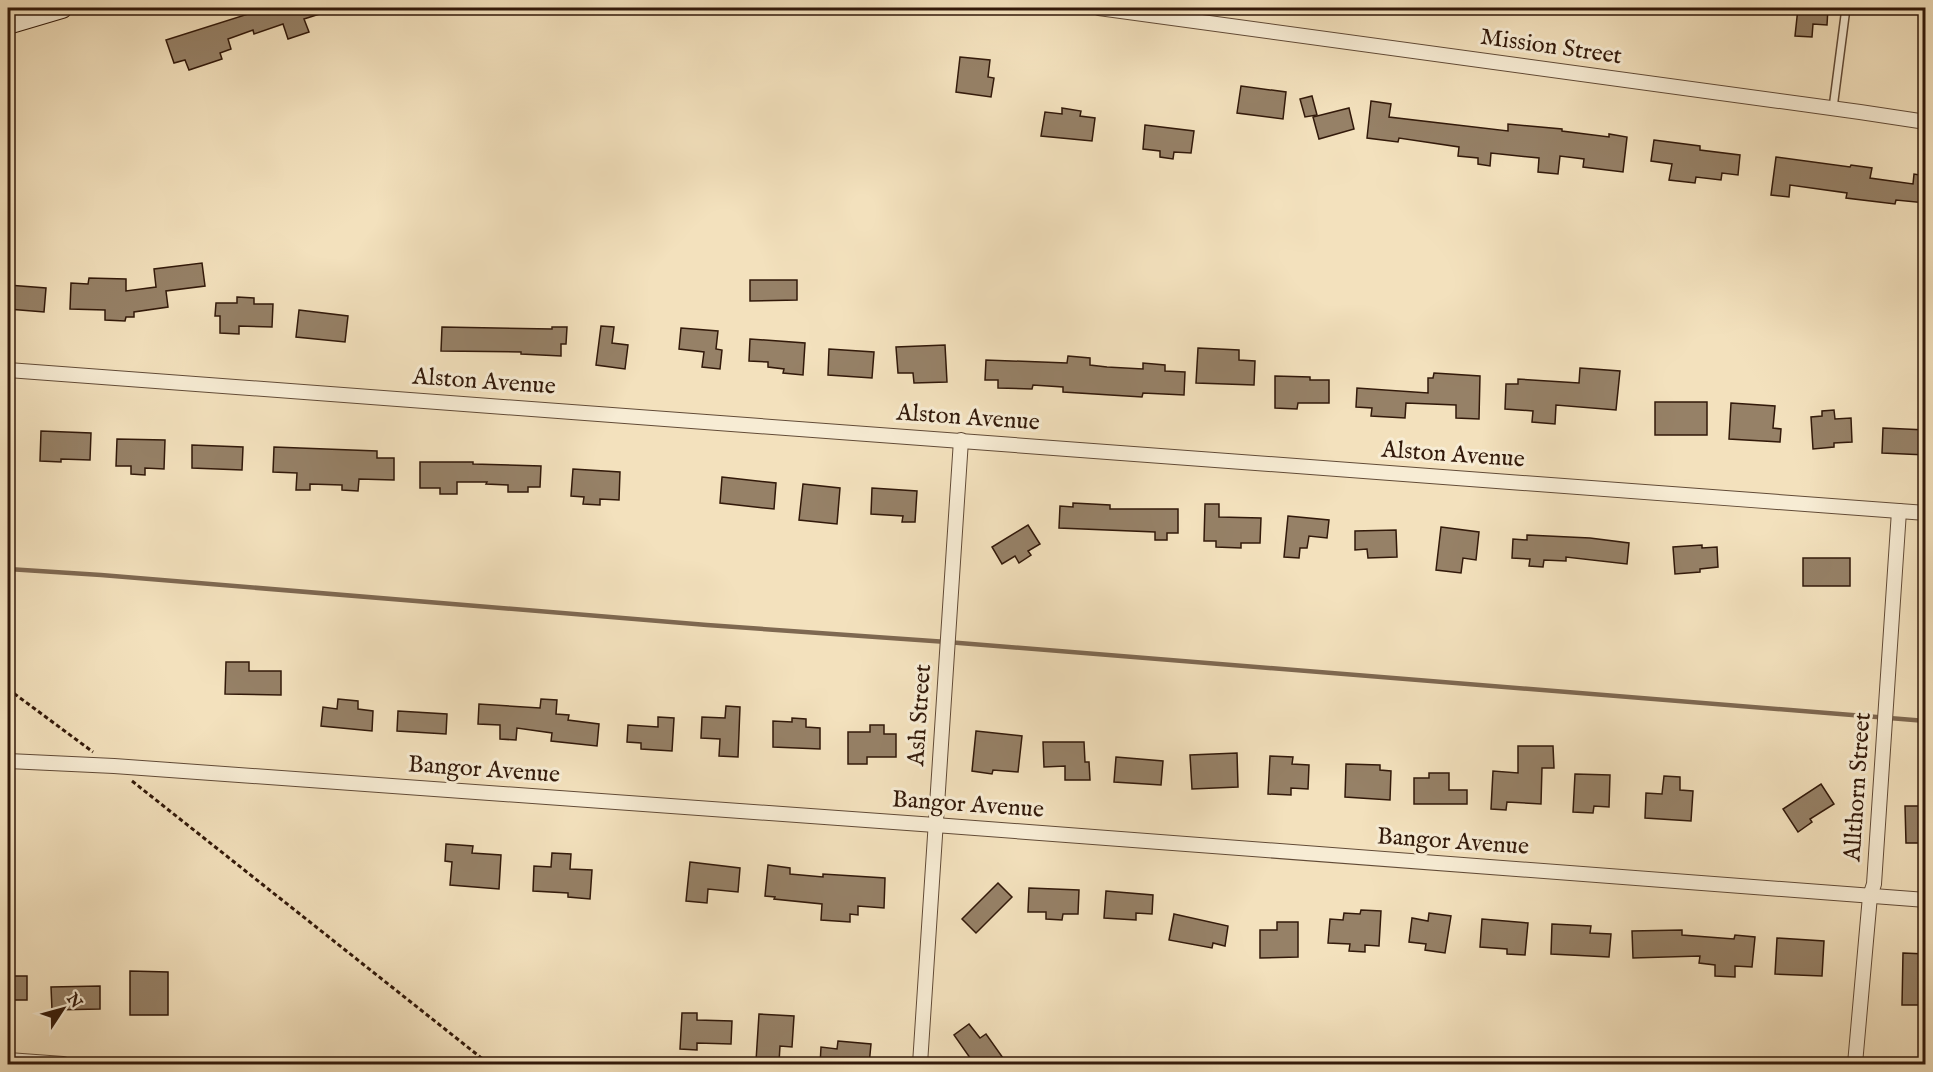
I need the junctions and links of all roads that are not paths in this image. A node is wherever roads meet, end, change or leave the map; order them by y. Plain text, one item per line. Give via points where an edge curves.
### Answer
1 (62, 8) edge
2 (1099, 8) edge
3 (1846, 8) edge
4 (8, 24) edge
5 (1833, 108) junction
6 (1926, 122) edge
7 (8, 370) edge
8 (961, 440) junction
9 (1899, 511) junction
10 (1926, 513) edge
11 (8, 761) edge
12 (935, 825) junction
13 (1870, 896) junction
14 (1926, 900) edge
15 (8, 1060) edge
16 (63, 1065) edge
17 (920, 1065) edge
18 (1856, 1065) edge

1 - 4 street
2 - 5 street, Mission Street
3 - 5 lane
5 - 6 street, Mission Street
7 - 8 street, Alston Avenue
8 - 9 street, Alston Avenue
8 - 12 street, Ash Street
9 - 10 street, Alston Avenue
9 - 13 street, Allthorn Street via 1874,884
11 - 12 street, Bangor Avenue
12 - 13 street, Bangor Avenue
12 - 17 street, Ash Street
13 - 14 street, Bangor Avenue
13 - 18 street, Allthorn Street
15 - 16 street

